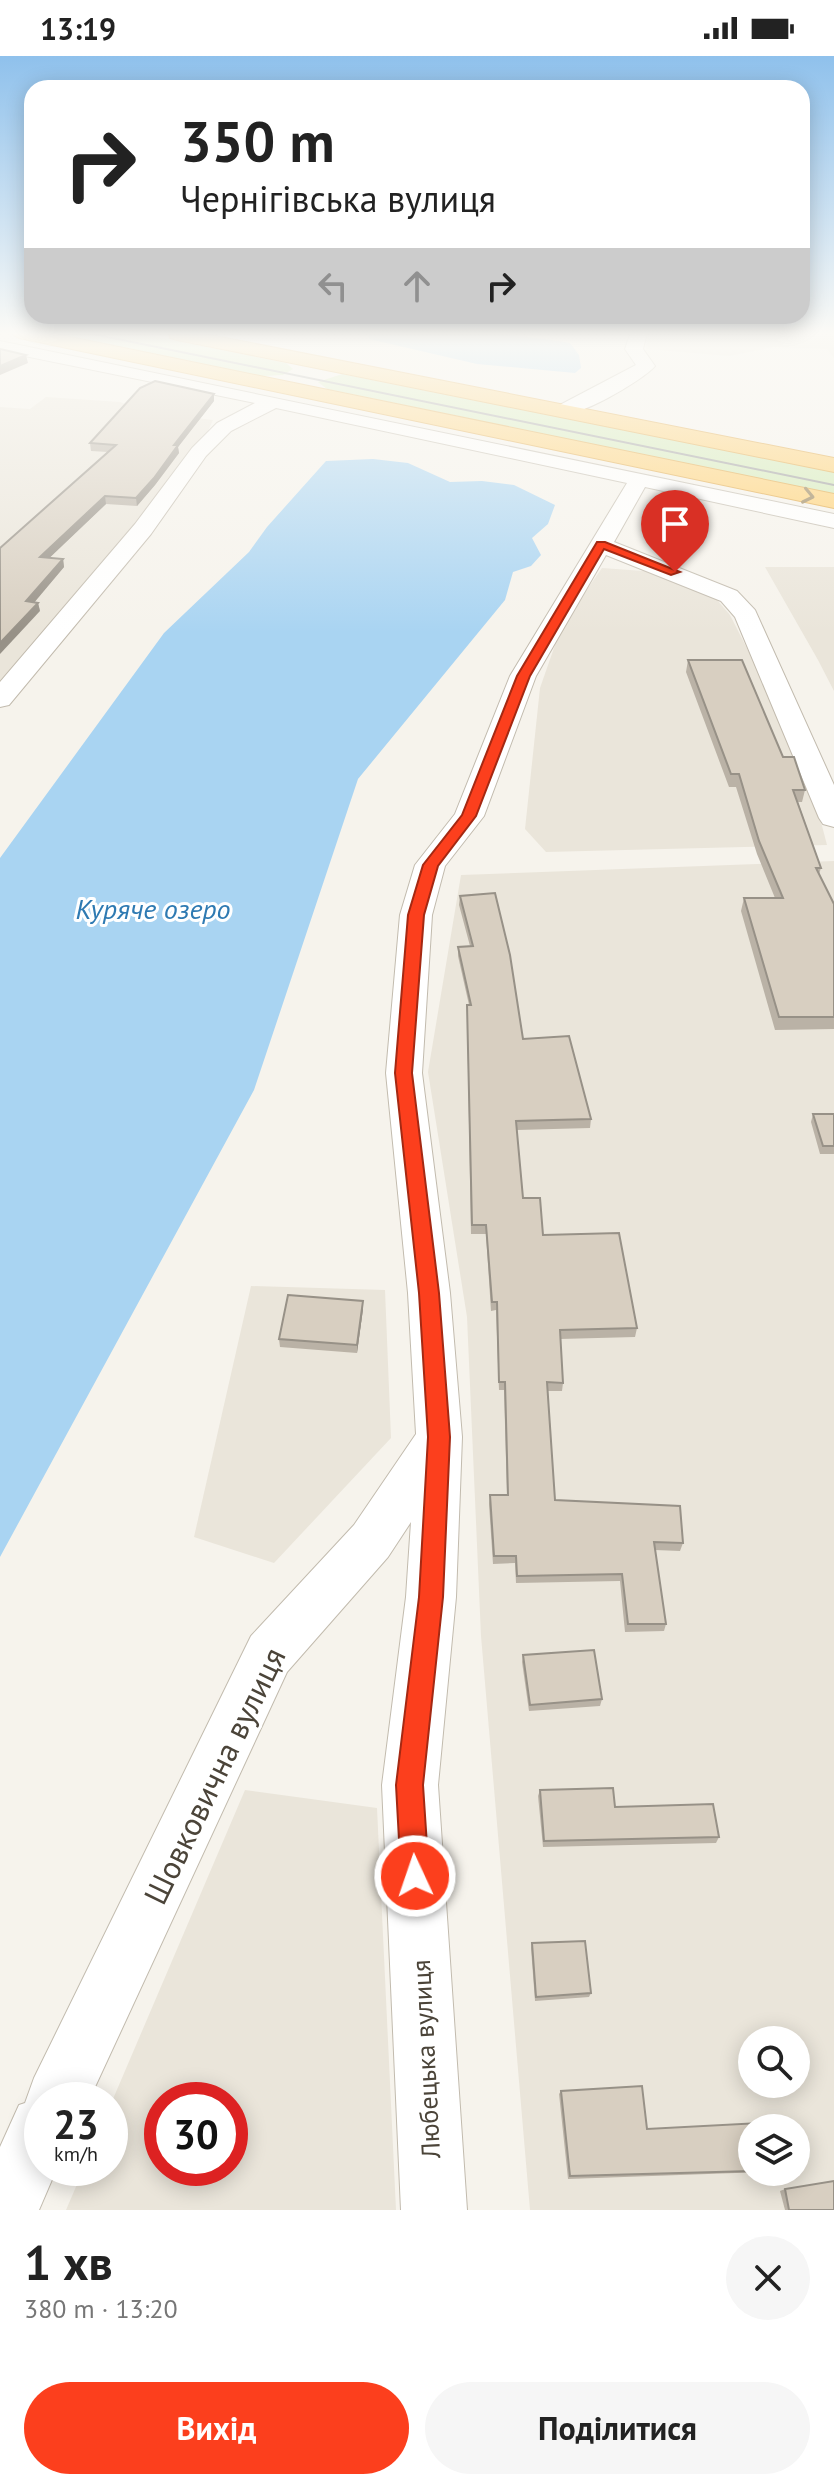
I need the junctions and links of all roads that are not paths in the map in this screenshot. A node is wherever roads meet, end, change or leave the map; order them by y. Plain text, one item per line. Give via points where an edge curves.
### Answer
1 (218, 433) edge
2 (449, 433) edge
3 (671, 433) edge
4 (834, 465) edge
5 (618, 470) junction
6 (834, 501) edge
7 (834, 521) edge
8 (601, 545) junction
9 (0, 699) edge
10 (834, 818) edge
11 (439, 1437) junction
12 (65, 2082) edge
13 (24, 2168) edge
14 (5, 2210) edge
15 (434, 2210) edge

1 - 9 street
2 - 5 highway
3 - 4 highway
5 -> 6 highway
5 - 7 street
5 - 8 street, Любецька вулиця
8 - 10 street via 729,596 746,615
8 - 11 street, Любецька вулиця via 523,676 469,816 430,865 416,915 404,1073
11 - 12 street, Шовковична вулиця via 371,1541 269,1654
11 - 15 street, Любецька вулиця via 431,1597 410,1785
13 - 14 street

